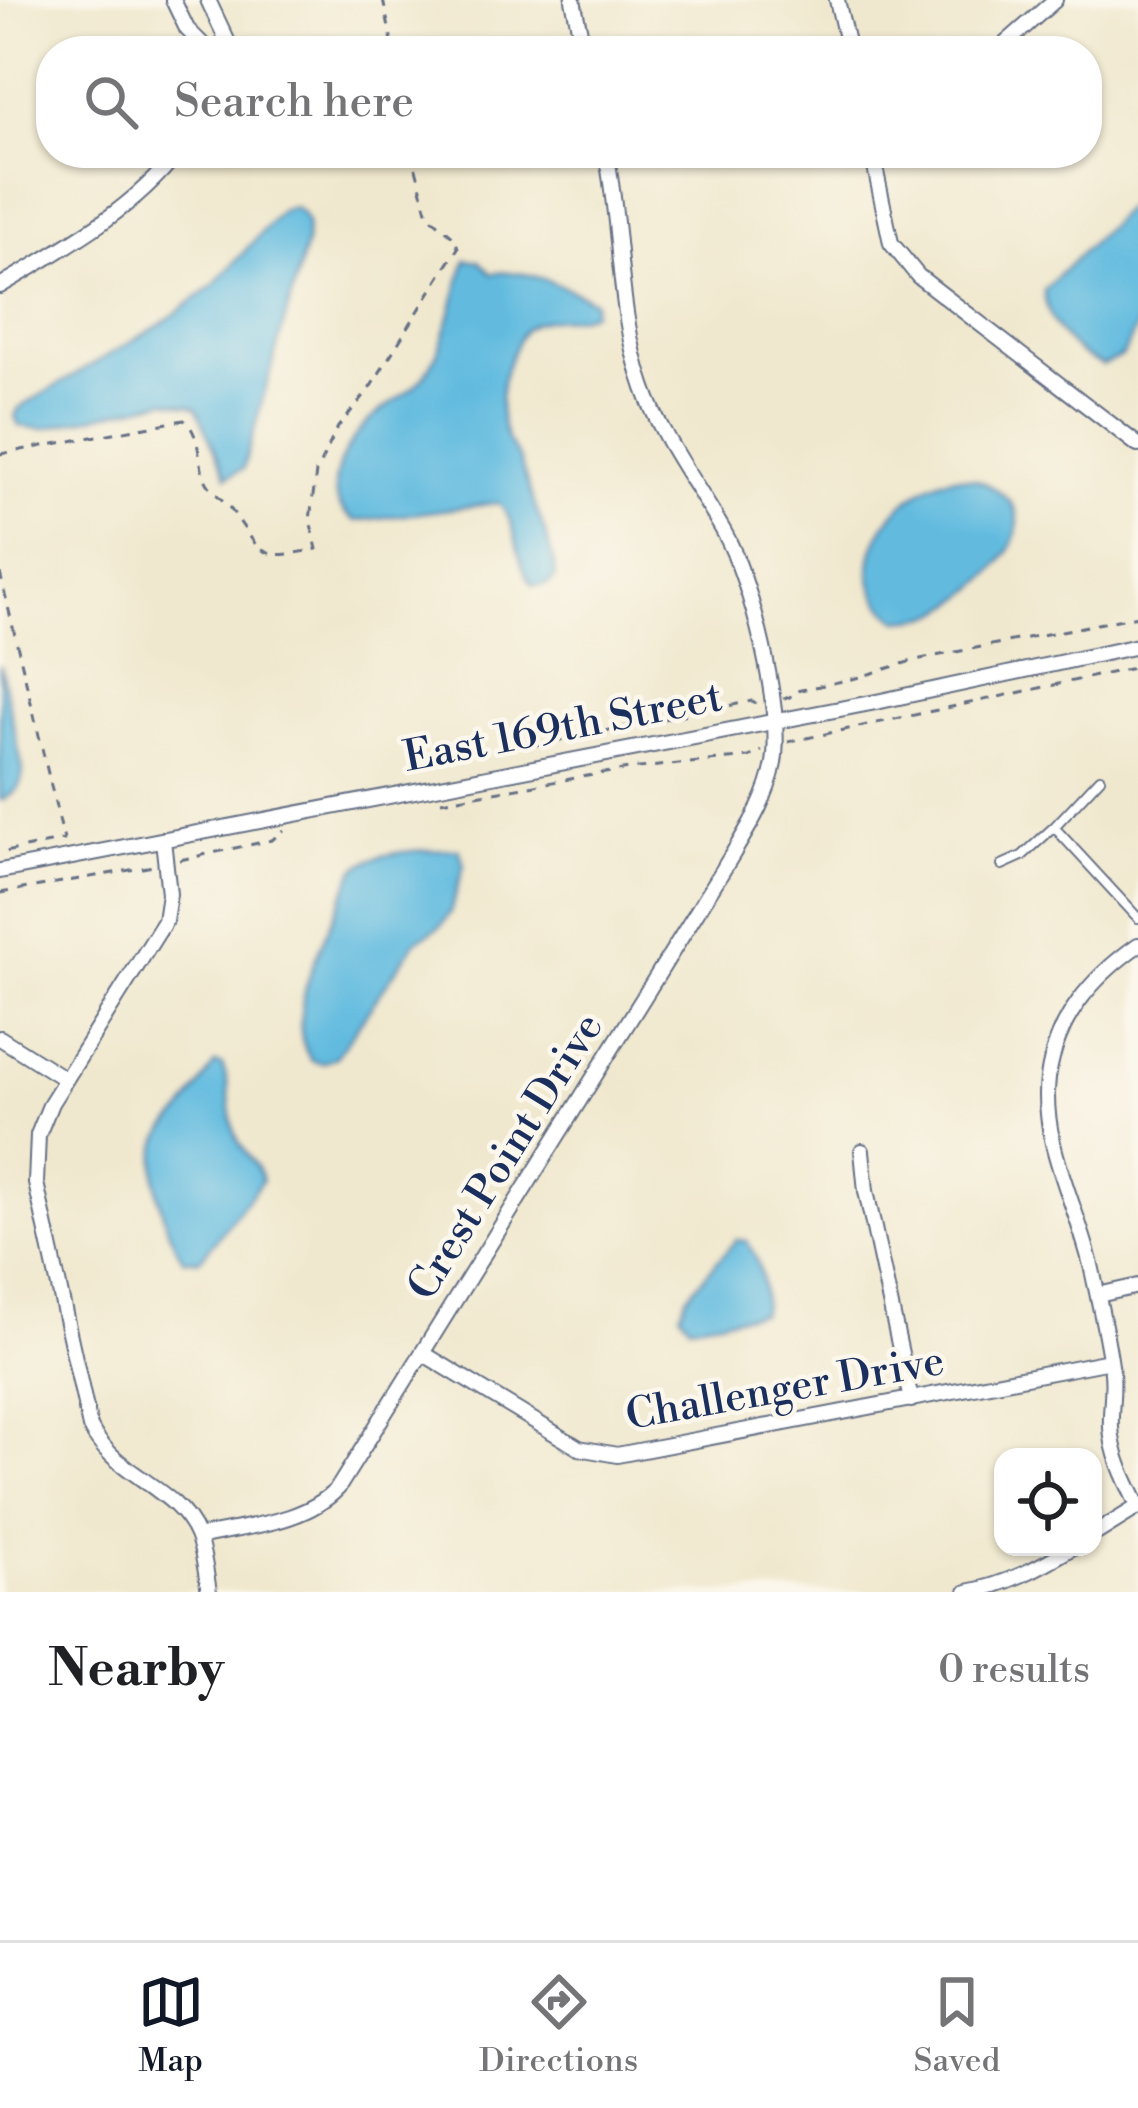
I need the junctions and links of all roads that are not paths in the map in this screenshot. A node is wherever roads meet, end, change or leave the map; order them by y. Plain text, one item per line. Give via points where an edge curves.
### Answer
1 (173, 0) edge
2 (208, 0) edge
3 (573, 0) edge
4 (837, 0) edge
5 (1055, 0) edge
6 (194, 36) edge
7 (225, 36) edge
8 (581, 36) edge
9 (845, 36) edge
10 (1014, 36) edge
11 (163, 168) edge
12 (609, 168) edge
13 (875, 168) edge
14 (0, 286) edge
15 (1138, 445) edge
16 (1138, 646) edge
17 (776, 719) junction
18 (1100, 778) dead end
19 (1054, 827) junction
20 (163, 840) junction
21 (1002, 865) dead end
22 (0, 871) edge
23 (1138, 918) edge
24 (1138, 945) edge
25 (0, 1038) edge
26 (65, 1078) junction
27 (862, 1151) dead end
28 (1138, 1286) edge
29 (1098, 1295) junction
30 (424, 1354) junction
31 (1110, 1361) junction
32 (910, 1400) junction
33 (1138, 1507) edge
34 (1102, 1529) edge
35 (198, 1537) junction
36 (1058, 1556) edge
37 (209, 1592) edge
38 (968, 1592) edge

1 - 6 street
2 - 7 street
3 - 8 street
4 - 9 street
5 - 10 street
11 - 14 street via 136,197
12 - 17 street, Crest Point Drive via 644,388 737,557
13 - 15 street via 892,243 918,276
16 - 17 street, East 169th Street
17 - 20 street, East 169th Street
17 - 30 street, Crest Point Drive via 774,761 749,826
18 - 19 lane
19 - 21 lane
19 - 23 lane
20 - 22 street, East 169th Street
20 - 26 street via 168,908 158,935
24 - 29 street via 1074,1006 1048,1081 1052,1137
25 - 26 street
26 - 35 street via 38,1136 36,1183 87,1418 107,1454 178,1508
27 - 32 street
28 - 29 street
29 - 31 street
30 - 32 street, Challenger Drive via 579,1448 603,1454
30 - 35 street, Crest Point Drive via 328,1498 297,1515
31 - 32 street, Challenger Drive
31 - 33 street via 1113,1440
33 - 34 street
35 - 37 street
36 - 38 street

